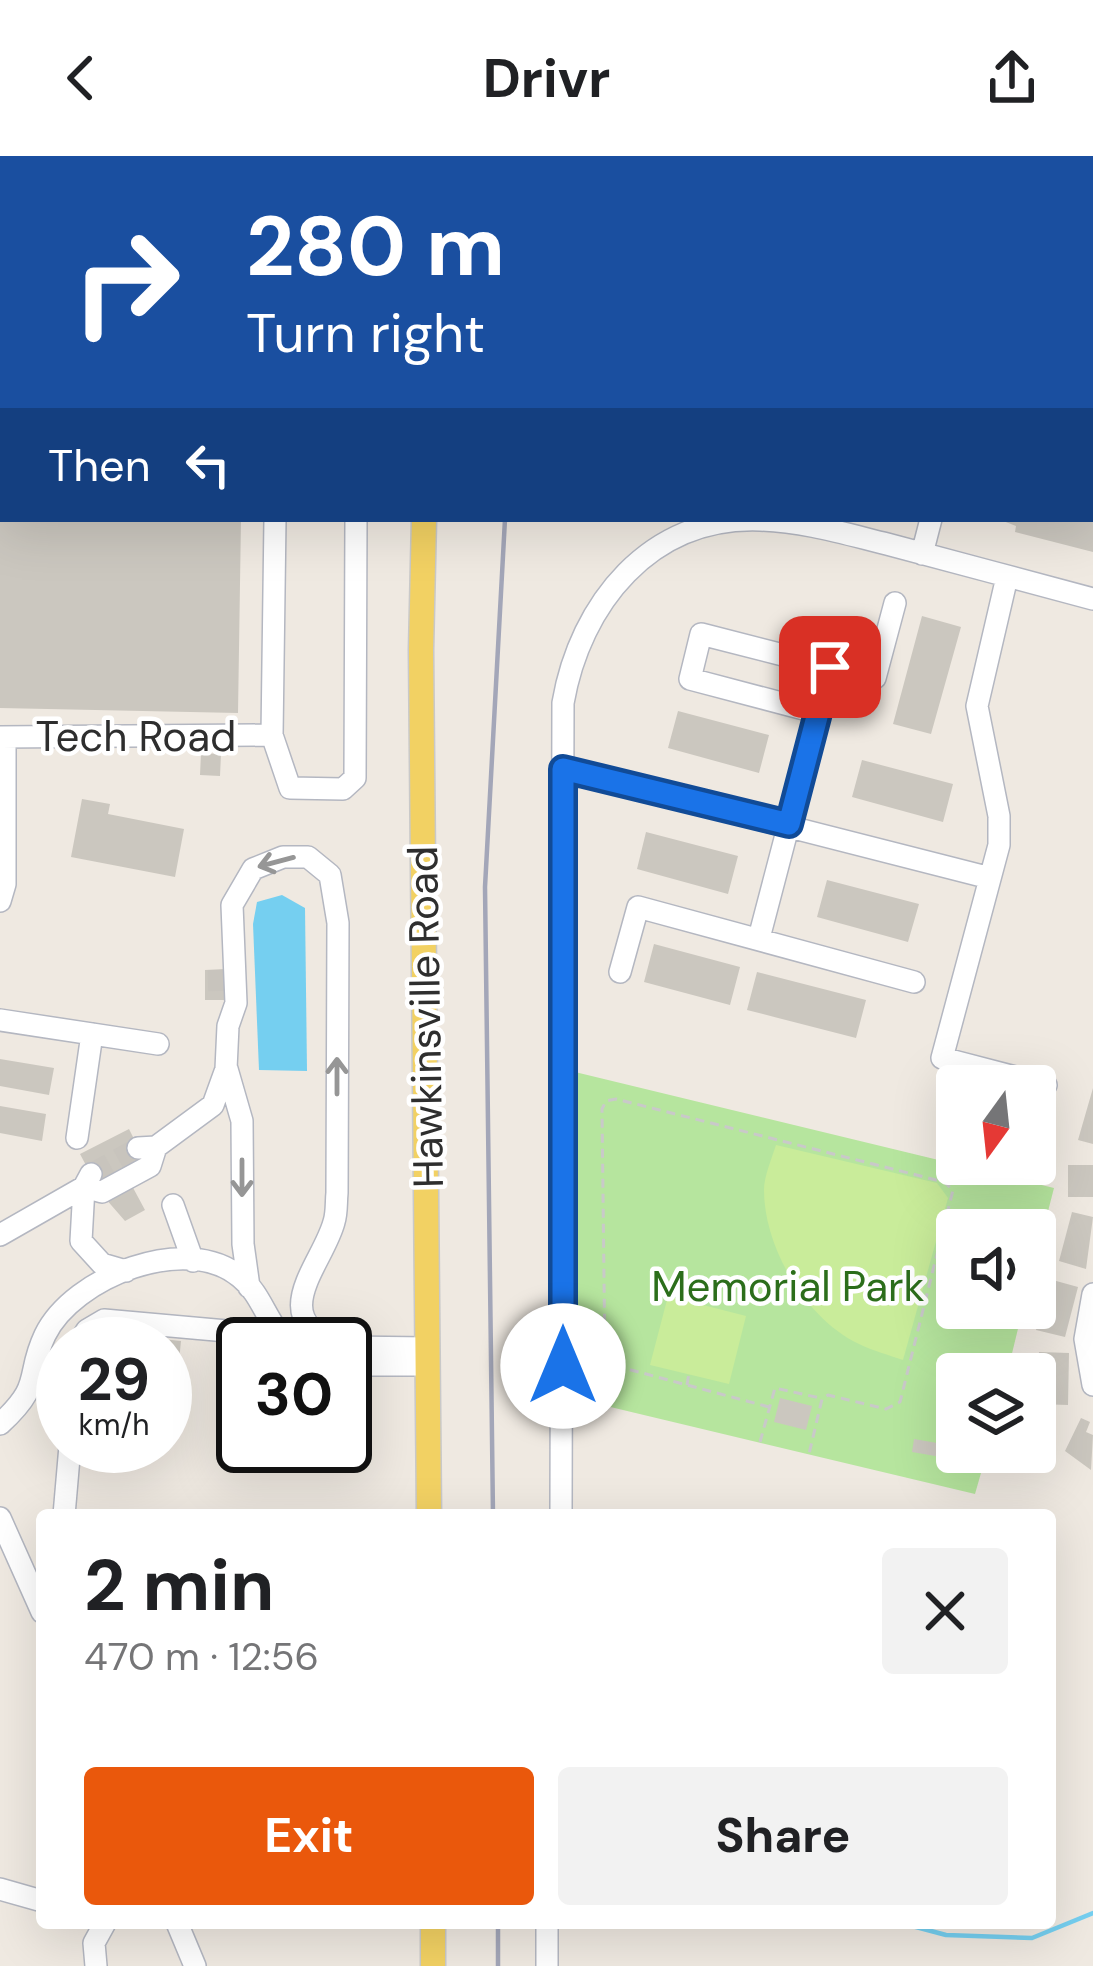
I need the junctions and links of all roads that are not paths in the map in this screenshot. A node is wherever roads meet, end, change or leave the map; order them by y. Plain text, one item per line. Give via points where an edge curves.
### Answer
1 (275, 522) edge
2 (356, 522) edge
3 (424, 522) edge
4 (740, 522) edge
5 (796, 522) edge
6 (930, 522) edge
7 (846, 526) edge
8 (922, 554) junction
9 (1007, 577) junction
10 (1093, 599) edge
11 (895, 603) dead end
12 (830, 667) junction
13 (819, 713) junction
14 (272, 735) junction
15 (2, 737) edge
16 (563, 769) junction
17 (789, 824) junction
18 (990, 878) junction
19 (0, 901) edge
20 (759, 938) junction
21 (231, 950) junction
22 (218, 970) tunnel mouth
23 (620, 971) dead end
24 (914, 982) dead end
25 (219, 1000) tunnel mouth
26 (0, 1020) edge
27 (229, 1026) junction
28 (92, 1034) junction
29 (158, 1044) dead end
30 (969, 1065) edge
31 (226, 1069) junction
32 (77, 1138) dead end
33 (87, 1180) junction
34 (173, 1204) dead end
35 (0, 1235) edge
36 (193, 1261) junction
37 (126, 1271) junction
38 (301, 1292) junction
39 (1093, 1294) edge
40 (255, 1296) junction
41 (267, 1317) edge
42 (306, 1317) edge
43 (372, 1350) edge
44 (428, 1357) junction
45 (372, 1362) edge
46 (1093, 1385) edge
47 (0, 1424) edge
48 (68, 1473) edge
49 (65, 1509) edge
50 (429, 1509) edge
51 (560, 1509) edge
52 (0, 1518) edge
53 (36, 1599) edge
54 (0, 1889) edge
55 (36, 1899) edge
56 (96, 1929) edge
57 (179, 1929) edge
58 (433, 1929) edge
59 (547, 1929) edge
60 (96, 1966) edge
61 (194, 1966) edge
62 (433, 1966) edge
63 (547, 1966) edge

1 - 14 street, Tech Road
2 - 14 street via 355,778 344,789 290,788
3 - 44 main road, Hawkinsville Road
4 - 16 street via 642,558 607,592 570,664
5 - 7 street
6 - 8 street
7 - 8 street
8 - 9 street
9 - 10 street
9 - 18 street via 977,706 999,816
11 - 12 street via 875,678
12 - 13 street
12 - 13 street via 701,634 695,656 690,679
13 - 17 street
14 - 15 street, Tech Road
15 - 19 street
16 - 17 street
16 - 51 street
17 - 18 street
17 - 20 street
18 - 30 street via 942,1058
20 - 23 street via 638,907
20 - 24 street
21 - 22 street
21 - 27 street via 236,1004
38 -> 21 street via 334,1224 337,1193 338,923 330,875 308,857 283,856 253,869 232,905
25 - 27 street
26 - 28 street
27 - 31 street
28 - 29 street
28 - 32 street
31 - 33 street via 213,1105 147,1148 150,1166 102,1192
31 -> 40 street via 242,1121 242,1244
33 - 35 street
33 - 37 street via 81,1241 102,1264
34 - 36 street
36 - 37 street via 169,1256
36 - 40 street via 240,1276
37 - 47 street via 92,1286 45,1334 29,1392
38 - 40 street via 283,1303
38 - 42 street
39 - 46 street via 1084,1340
40 - 41 street
43 - 44 street
44 - 45 street
44 - 50 main road, Hawkinsville Road
48 - 49 street
52 - 53 street
54 - 55 street
56 - 60 street
57 - 61 street
58 - 62 main road
59 - 63 street

